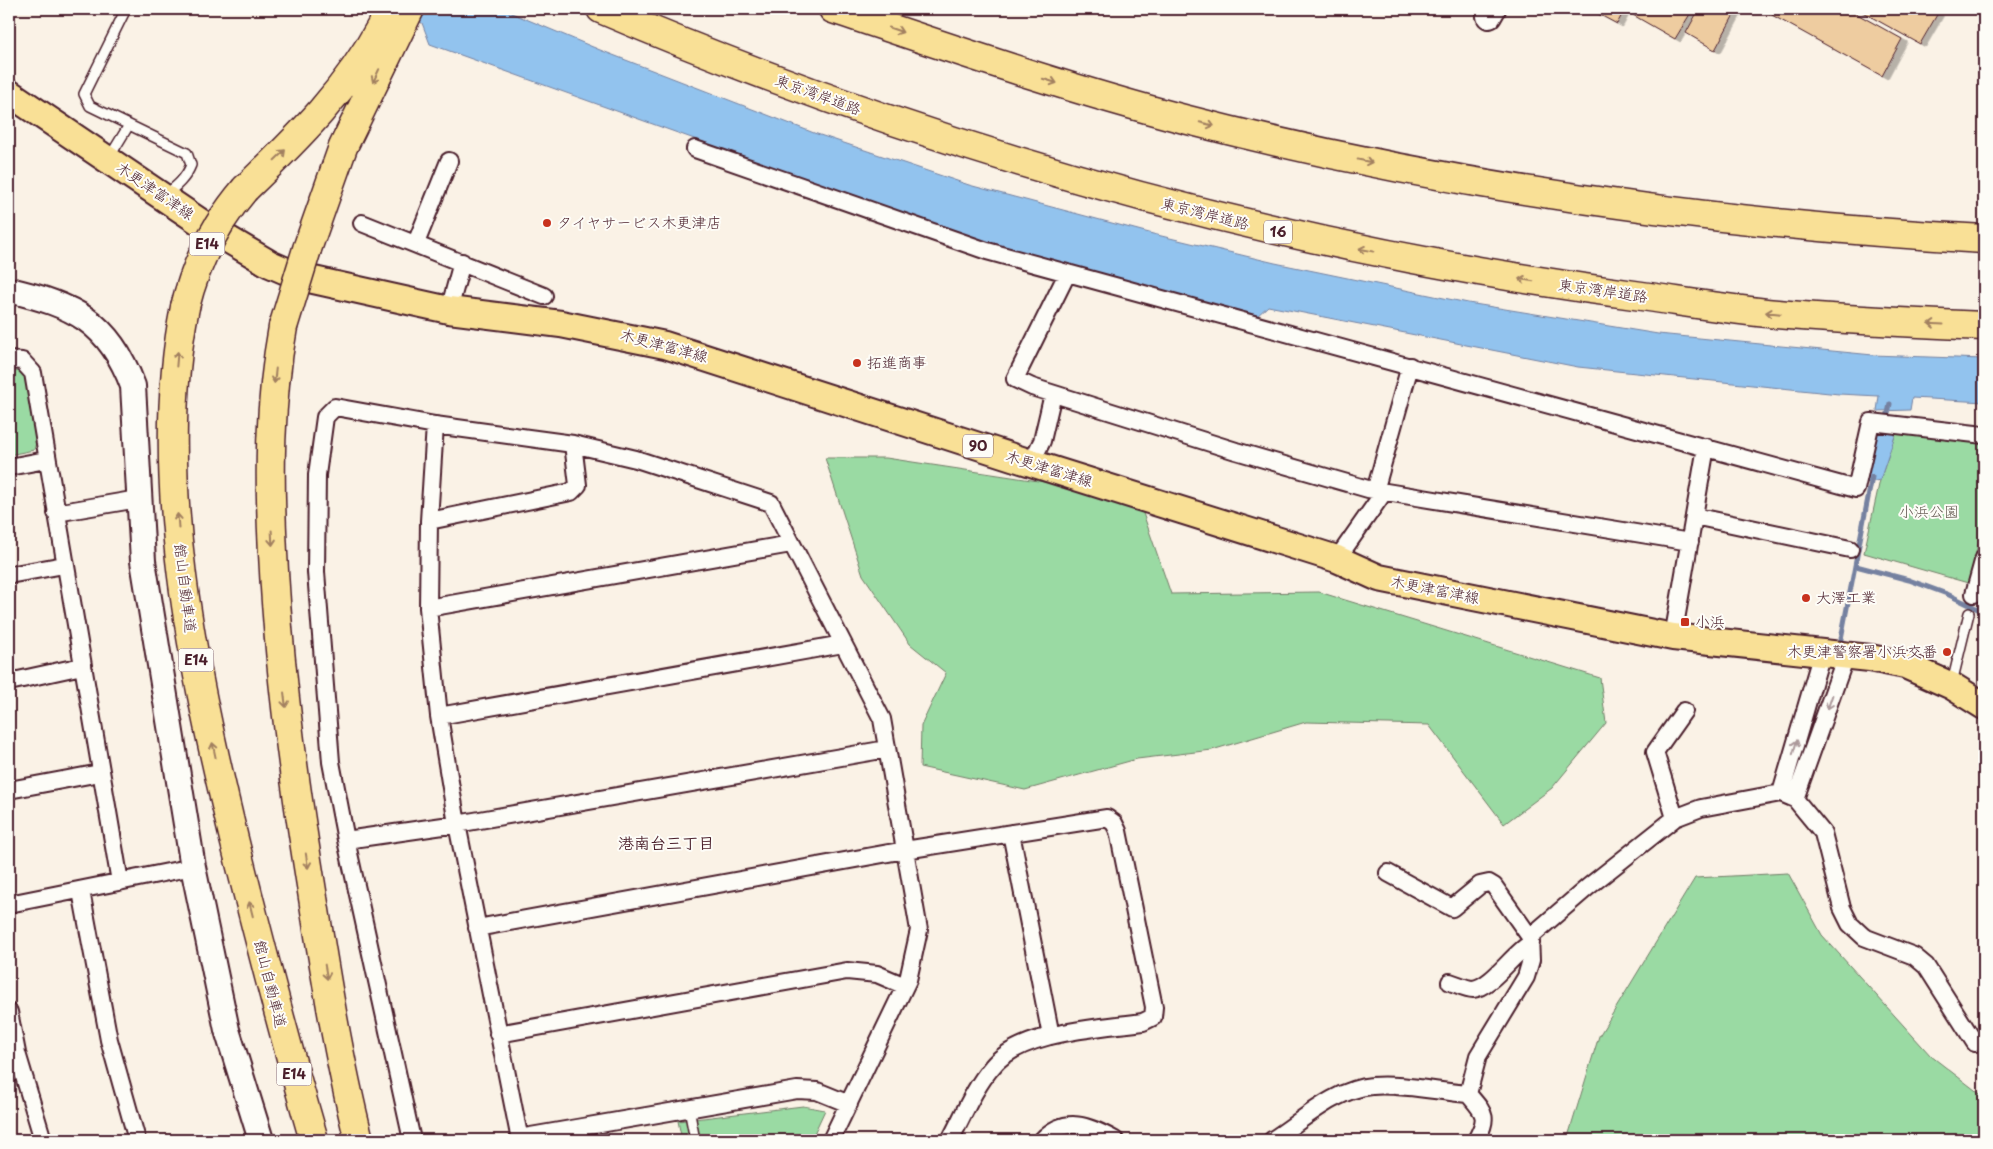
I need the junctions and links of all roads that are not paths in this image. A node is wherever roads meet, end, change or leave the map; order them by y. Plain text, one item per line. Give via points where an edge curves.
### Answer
1 (126, 9) edge
2 (410, 9) edge
3 (601, 9) edge
4 (834, 9) edge
5 (390, 22) edge
6 (9, 94) edge
7 (129, 124) junction
8 (695, 149) dead end
9 (108, 159) junction
10 (449, 161) dead end
11 (163, 196) junction
12 (362, 223) dead end
13 (1984, 240) edge
14 (416, 244) junction
15 (462, 262) junction
16 (1067, 274) junction
17 (9, 290) edge
18 (544, 296) dead end
19 (450, 310) junction
20 (1984, 326) edge
21 (9, 360) edge
22 (1410, 366) junction
23 (1054, 394) junction
24 (435, 425) junction
25 (1984, 435) edge
26 (573, 444) junction
27 (1706, 447) junction
28 (46, 460) junction
29 (1031, 463) junction
30 (9, 467) edge
31 (1380, 491) junction
32 (138, 499) junction
33 (56, 513) junction
34 (1694, 516) junction
35 (429, 521) junction
36 (1690, 542) junction
37 (791, 544) junction
38 (1850, 549) dead end
39 (1984, 558) edge
40 (1336, 559) junction
41 (64, 565) junction
42 (9, 575) edge
43 (1978, 590) edge
44 (428, 608) junction
45 (1969, 613) dead end
46 (1673, 637) junction
47 (843, 644) junction
48 (1834, 654) junction
49 (82, 666) junction
50 (9, 682) edge
51 (1952, 686) junction
52 (1984, 706) edge
53 (1684, 710) dead end
54 (439, 716) junction
55 (888, 749) junction
56 (100, 773) junction
57 (9, 790) edge
58 (1788, 796) junction
59 (1675, 818) junction
60 (457, 824) junction
61 (1011, 833) junction
62 (346, 840) junction
63 (905, 850) junction
64 (193, 867) junction
65 (1388, 873) dead end
66 (120, 882) junction
67 (81, 891) junction
68 (9, 904) edge
69 (477, 928) junction
70 (1530, 940) junction
71 (1450, 982) dead end
72 (905, 986) junction
73 (9, 1012) edge
74 (498, 1034) junction
75 (1051, 1036) junction
76 (1984, 1037) edge
77 (1468, 1094) junction
78 (849, 1104) junction
79 (690, 1108) junction
80 (694, 1135) dead end
81 (520, 1139) edge
82 (43, 1140) edge
83 (137, 1140) edge
84 (261, 1140) edge
85 (314, 1140) edge
86 (359, 1140) edge
87 (412, 1140) edge
88 (831, 1140) edge
89 (950, 1140) edge
90 (1042, 1140) edge
91 (1115, 1140) edge
92 (1272, 1140) edge
93 (1476, 1140) edge

1 - 7 lane via 84,94 90,106
2 - 5 highway
20 -> 3 highway, 東京湾岸道路 / 16 via 1775,314 1606,292 1490,274 1286,234 1084,182 959,144 810,92
4 -> 13 highway via 981,60 1126,103 1229,130 1409,170 1670,213
85 -> 5 highway, 館山自動車道 / E14, bridge via 275,1007 220,782 191,639 179,545 175,476 177,360 184,307 196,266 210,236 245,189 330,104
5 -> 86 highway, bridge via 342,147 283,328 272,414 270,489 276,606 297,794
6 - 9 main road, 木更津富津線 / 90
7 - 9 lane
7 - 11 lane via 187,153 192,165 188,174
8 - 16 street via 987,251
9 - 11 main road, 木更津富津線 / 90
10 - 14 street
11 - 19 main road, 木更津富津線 / 90 via 270,264 300,276
12 - 14 street
14 - 15 street
15 - 18 street
15 - 19 street
16 - 22 street
16 - 23 street via 1015,379
17 - 32 street via 44,298 80,314 113,344 133,386
19 - 29 main road, 木更津富津線 / 90 via 561,324 665,345
21 - 28 street via 22,361 33,373
22 - 27 street
22 - 31 street
23 - 29 street via 1042,441
23 - 31 street via 1236,451
24 - 26 street
24 - 35 street
24 - 62 street via 335,407 325,416 317,475 316,572 332,762
25 - 27 street via 1871,422 1856,489
26 - 35 street via 578,485 571,492
26 - 37 street via 636,459 771,503
27 - 34 street
28 - 30 street
28 - 33 street
29 - 40 main road, 木更津富津線 / 90
31 - 36 street
31 - 40 street
32 - 33 street
32 - 64 street via 143,561
33 - 41 street
34 - 36 street
34 - 38 street
35 - 44 street
36 - 46 street
37 - 44 street
37 - 47 street
39 - 43 street
40 - 46 main road, 木更津富津線 / 90 via 1380,578
41 - 42 street
41 - 49 street
44 - 54 street
45 - 51 lane
46 - 48 main road, 木更津富津線 / 90
47 - 54 street
47 - 55 street via 882,719
48 - 51 main road, 木更津富津線 / 90 via 1905,665
58 -> 48 street
48 -> 58 street
49 - 50 street
49 - 56 street
51 - 52 main road, 木更津富津線 / 90
53 - 59 street via 1655,752
54 - 60 street
55 - 60 street
55 - 63 street
56 - 57 street
56 - 66 street
58 - 59 street via 1701,808
58 - 76 street via 1823,833 1842,908 1850,924 1864,937 1914,956 1926,966 1975,1043
59 - 70 street via 1588,887
60 - 62 street
60 - 69 street
61 - 63 street
61 - 75 street
61 - 75 street via 1107,818 1114,822 1154,1007 1153,1017 1148,1019
62 - 87 street
63 - 69 street
63 - 72 street via 919,930
64 - 66 street
64 - 84 street via 227,1030
65 - 70 street via 1452,908 1480,885 1490,883
66 - 67 street
67 - 68 street
67 - 83 street via 109,1040
69 - 74 street
70 - 71 street via 1486,984 1472,989
70 - 77 street via 1531,960 1526,977 1478,1056
72 - 74 street via 877,974 847,971
72 - 78 street
73 - 82 street via 17,1053
74 - 81 street
75 - 89 street via 1017,1048 992,1065
77 - 92 street via 1372,1086 1334,1099
77 - 93 street via 1484,1113 1485,1119
78 - 79 street via 816,1091 797,1090
78 - 88 street
79 - 80 lane
79 - 81 street
90 - 91 street via 1057,1129 1073,1124 1086,1125

